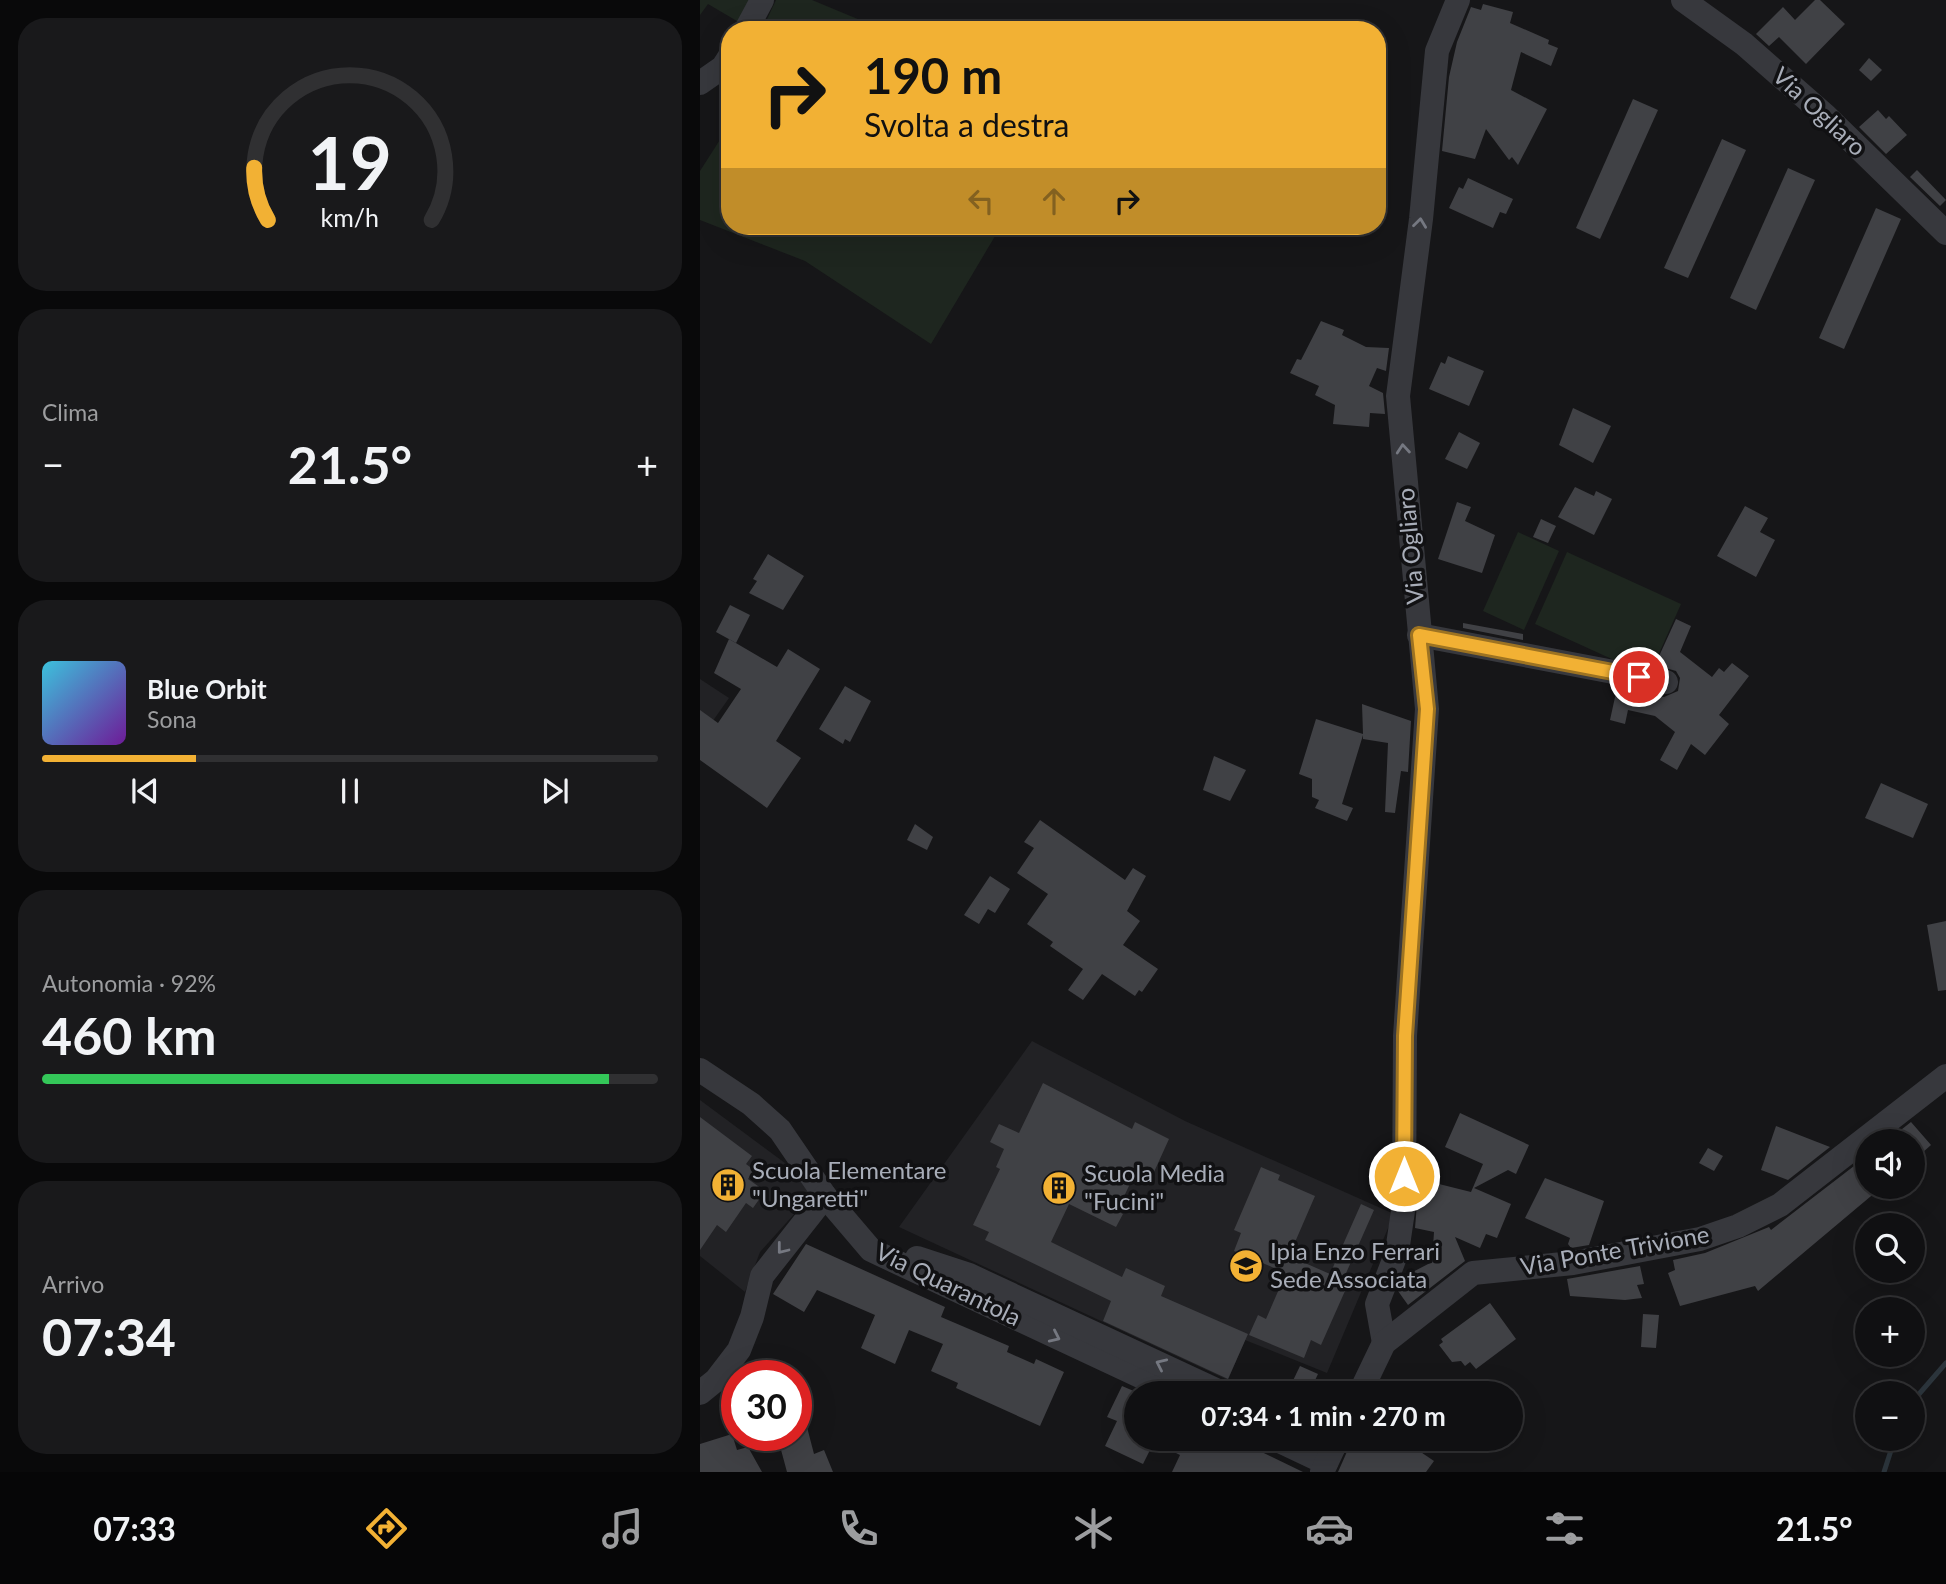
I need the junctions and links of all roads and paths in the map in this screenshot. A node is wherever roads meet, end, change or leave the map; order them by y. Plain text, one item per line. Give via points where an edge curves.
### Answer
1 (762, 0) edge
2 (1458, 0) edge
3 (1683, 0) edge
4 (751, 21) edge
5 (721, 68) edge
6 (700, 83) edge
7 (1946, 233) edge
8 (1419, 635) junction
9 (1666, 682) dead end
10 (700, 1070) edge
11 (1946, 1076) edge
12 (825, 1196) junction
13 (984, 1293) junction
14 (1384, 1343) junction
15 (1153, 1381) edge
16 (1193, 1381) edge
17 (1366, 1381) edge
18 (700, 1393) edge

1 - 4 street
8 -> 2 street, Via Ogliaro via 1398,396 1437,51
3 - 7 street, Via Ogliaro via 1744,44 1826,116
5 - 6 street
8 - 9 street
8 - 14 street, Via Ogliaro via 1427,709 1405,1036 1404,1204 1397,1252 1377,1304
10 - 12 street, Via Quarantola via 780,1129
11 - 14 street, Via Ponte Trivione via 1780,1205 1738,1226 1700,1239 1573,1263 1474,1273
12 - 13 street, Via Quarantola via 870,1250
12 -> 18 street via 762,1276 739,1350
13 -> 15 street, Via Quarantola
16 -> 13 street
14 - 17 street

